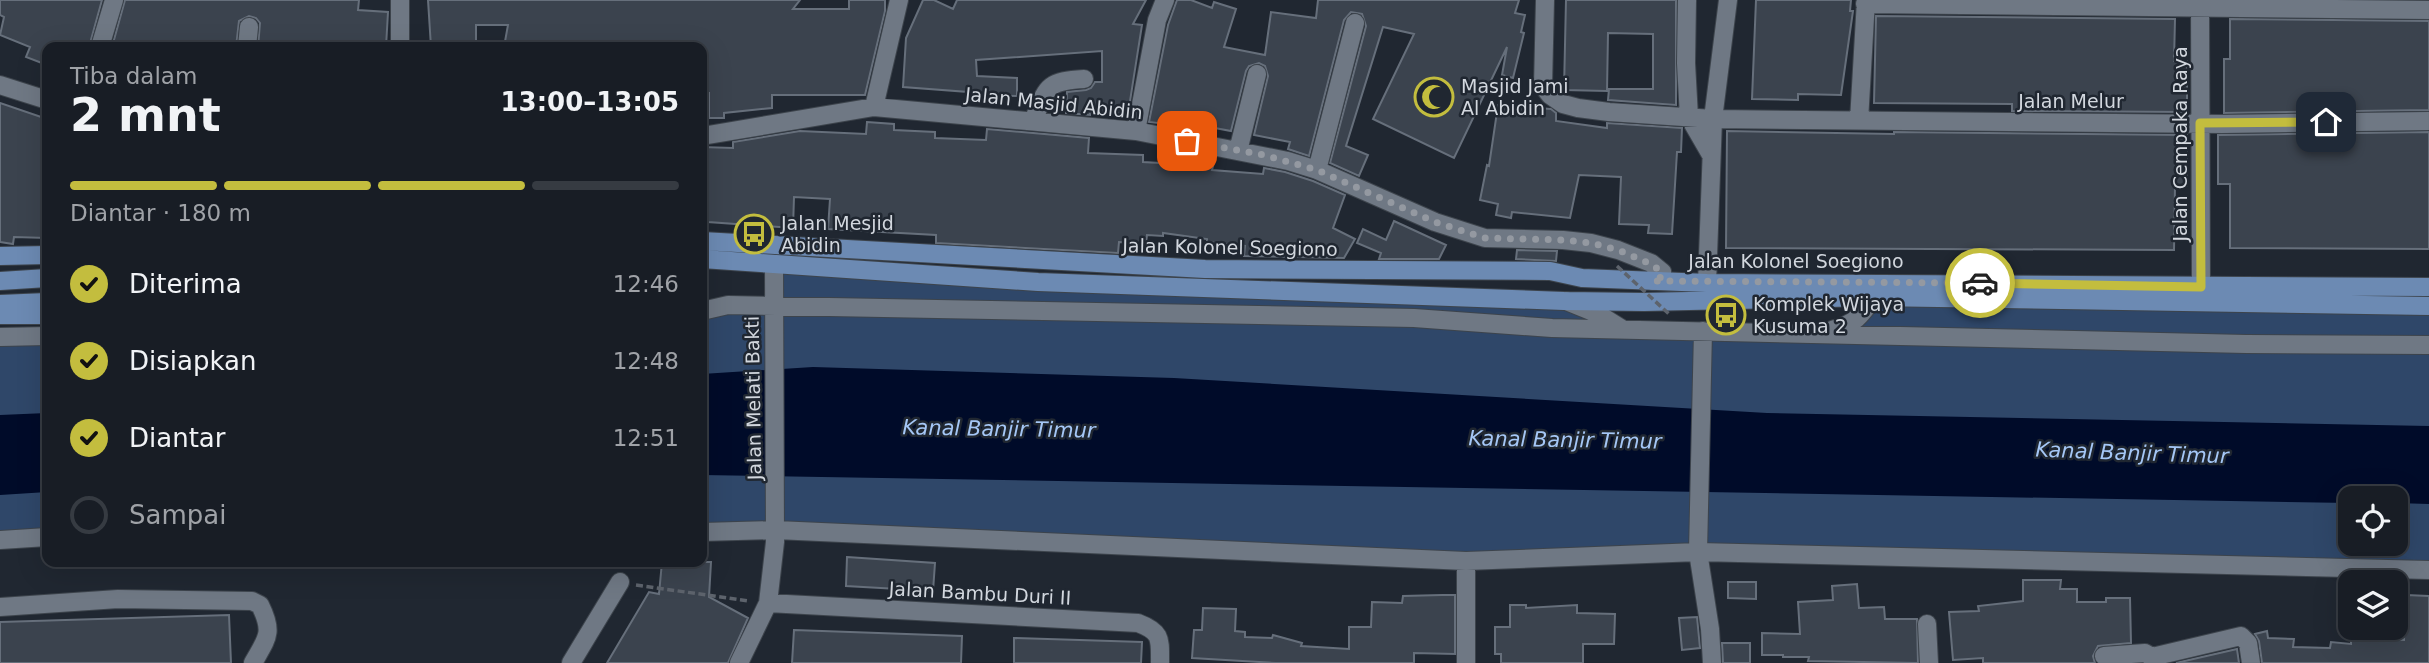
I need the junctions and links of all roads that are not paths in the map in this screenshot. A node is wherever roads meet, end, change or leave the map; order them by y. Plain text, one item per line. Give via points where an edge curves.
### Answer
1 (114, 0) edge
2 (400, 0) edge
3 (899, 0) edge
4 (1165, 0) edge
5 (1545, 0) edge
6 (1687, 0) edge
7 (1728, 0) edge
8 (1865, 2) edge
9 (2200, 3) edge
10 (2429, 10) edge
11 (1354, 23) dead end
12 (249, 27) dead end
13 (101, 42) edge
14 (248, 42) edge
15 (400, 42) edge
16 (1257, 74) dead end
17 (1084, 79) dead end
18 (0, 85) edge
19 (42, 98) edge
20 (874, 107) junction
21 (1689, 117) junction
22 (1713, 119) junction
23 (1032, 121) junction
24 (1859, 121) junction
25 (2429, 121) edge
26 (2200, 123) junction
27 (1136, 131) junction
28 (707, 135) edge
29 (1238, 150) junction
30 (1711, 156) junction
31 (1317, 170) junction
32 (707, 241) edge
33 (42, 255) edge
34 (0, 256) edge
35 (707, 259) edge
36 (774, 264) junction
37 (42, 278) edge
38 (0, 281) edge
39 (1653, 281) junction
40 (1707, 283) junction
41 (2201, 287) junction
42 (2429, 287) edge
43 (1874, 297) junction
44 (1564, 301) junction
45 (42, 302) edge
46 (0, 304) edge
47 (2429, 306) edge
48 (773, 307) junction
49 (707, 310) edge
50 (0, 315) edge
51 (42, 315) edge
52 (1622, 329) junction
53 (1819, 334) junction
54 (42, 336) edge
55 (0, 337) edge
56 (1703, 340) junction
57 (2429, 345) edge
58 (707, 532) edge
59 (775, 536) junction
60 (42, 537) edge
61 (0, 540) edge
62 (1698, 552) junction
63 (1466, 561) junction
64 (2429, 570) edge
65 (620, 582) road end
66 (768, 595) junction
67 (0, 607) edge
68 (1927, 624) dead end
69 (2105, 656) dead end
70 (253, 663) edge
71 (571, 663) edge
72 (739, 663) edge
73 (1160, 663) edge
74 (1466, 663) edge
75 (1712, 663) edge
76 (1929, 663) edge
77 (2251, 663) edge

1 - 13 street
2 - 15 street
3 - 20 street
4 - 27 street
5 - 21 street, Jalan Melur via 1543,86 1550,95 1563,104 1609,112
6 - 21 street
7 - 22 street
8 - 9 street
8 - 24 street
9 - 10 street
9 - 26 street, Jalan Cempaka Raya
11 - 31 street
12 - 14 street
16 - 29 street
17 - 23 street via 1061,80 1046,92
18 - 19 street
20 - 23 street, Jalan Masjid Abidin
20 - 28 street, Jalan Masjid Abidin
21 - 22 street, Jalan Melur
21 - 30 street
22 - 24 street, Jalan Melur
22 - 30 street
23 - 27 street, Jalan Masjid Abidin
24 - 26 street, Jalan Melur
25 - 26 street, Jalan Melur
26 - 41 street, Jalan Cempaka Raya
27 - 29 street, Jalan Masjid Abidin
29 - 31 street, Jalan Masjid Abidin
30 - 40 street
31 - 39 street, Jalan Masjid Abidin via 1435,222 1485,238 1563,240 1618,250 1662,272
32 - 39 main road, Jalan Kolonel Soegiono via 1181,268 1550,271 1582,278
33 - 34 main road
35 - 36 main road, Jalan Kolonel Soegiono
36 - 44 main road, Jalan Kolonel Soegiono via 1038,282
36 - 48 street, Jalan Melati Bakti
37 - 38 main road
39 - 40 main road, Jalan Kolonel Soegiono
40 - 41 main road, Jalan Kolonel Soegiono
41 - 42 main road, Jalan Kolonel Soegiono
43 - 44 main road, Jalan Kolonel Soegiono
43 - 47 main road, Jalan Kolonel Soegiono
43 - 53 street via 1859,318
44 - 52 street
45 - 46 main road
48 - 49 street via 728,305
48 - 52 street via 1414,318
48 - 59 street, Jalan Melati Bakti
50 - 51 main road
52 - 56 street
53 - 56 street
53 - 57 street
54 - 55 street
56 - 62 street
58 - 59 street
59 - 63 street
59 - 66 street, Jalan Melati Bakti
60 - 61 street
62 - 63 street
62 - 64 street
62 - 75 street
63 - 74 street
65 - 71 street
66 - 72 street, Jalan Melati Bakti
66 - 73 street, Jalan Bambu Duri II via 1138,623 1158,635
67 - 70 street via 118,599 252,601 260,605 269,624 269,634
68 - 76 street
69 - 77 street via 2145,653 2152,657 2241,636 2248,643

